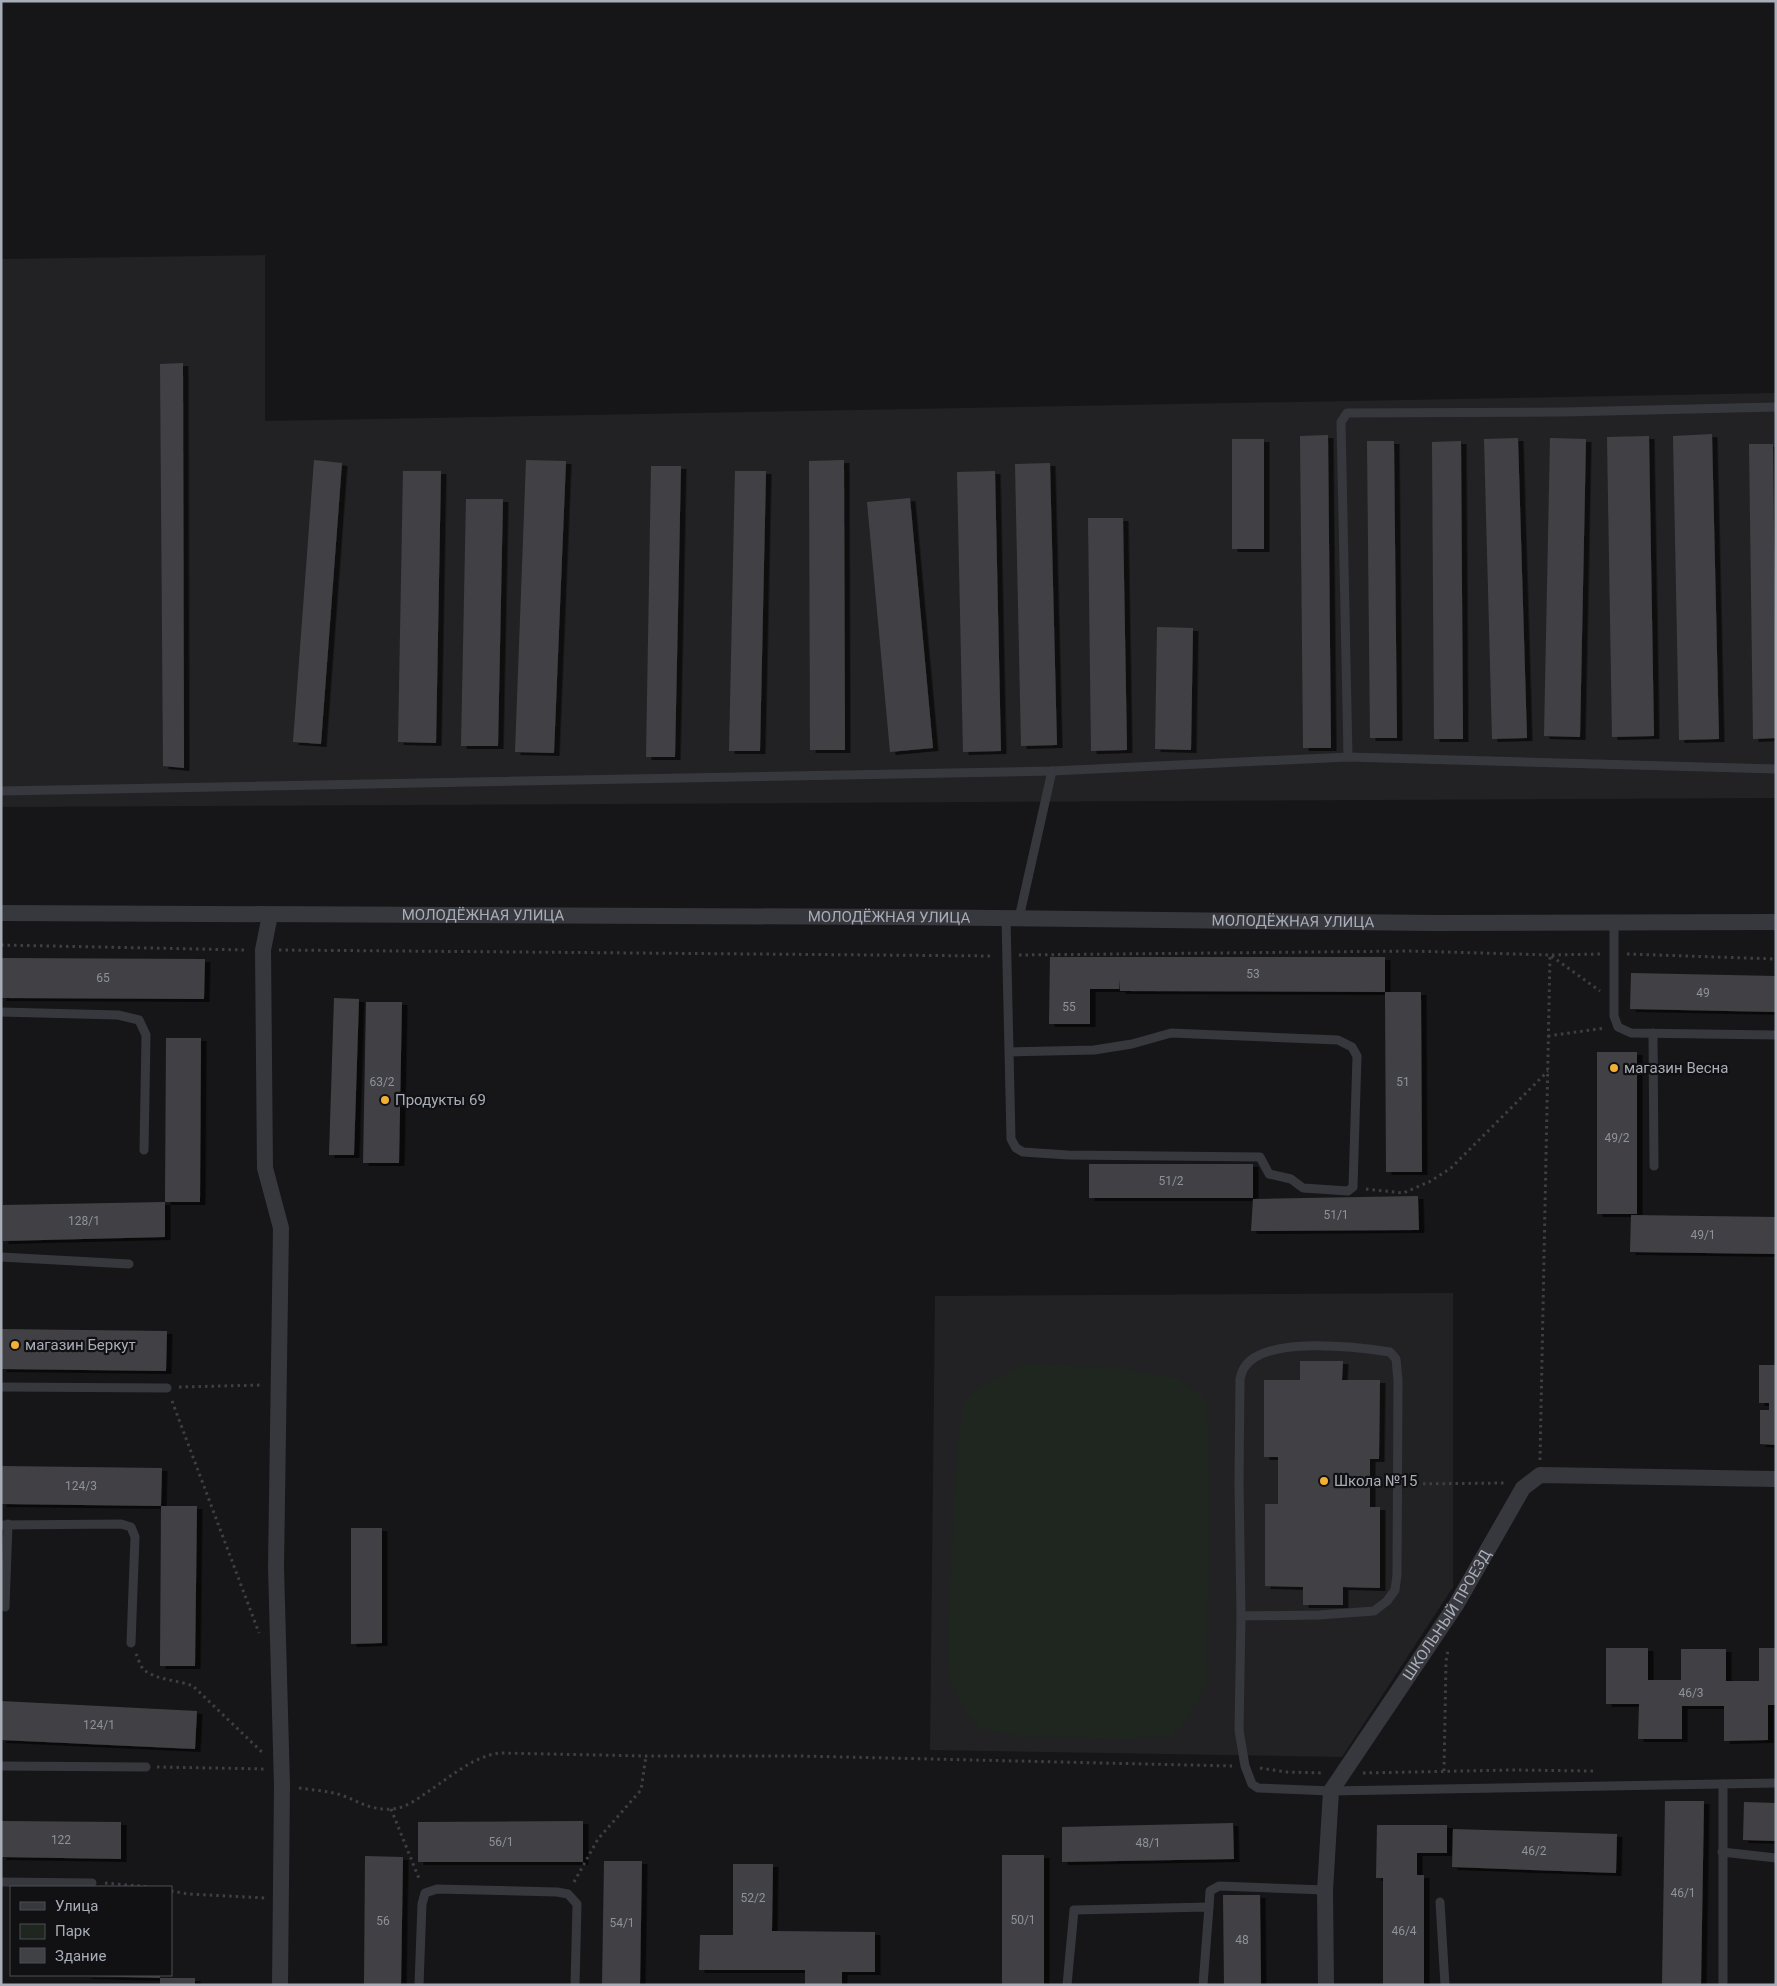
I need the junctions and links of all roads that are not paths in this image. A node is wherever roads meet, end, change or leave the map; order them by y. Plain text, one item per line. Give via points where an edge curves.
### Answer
1 (1776, 407) edge
2 (1348, 757) junction
3 (1776, 768) edge
4 (1052, 771) junction
5 (1, 791) edge
6 (1, 913) edge
7 (270, 914) junction
8 (1012, 919) junction
9 (1614, 922) junction
10 (1776, 922) edge
11 (1, 1012) edge
12 (1652, 1033) junction
13 (1776, 1035) edge
14 (1010, 1052) junction
15 (144, 1150) dead end
16 (1654, 1166) dead end
17 (1, 1257) edge
18 (129, 1264) dead end
19 (1, 1386) edge
20 (167, 1388) road end
21 (1776, 1479) edge
22 (5, 1524) edge
23 (5, 1607) dead end
24 (1241, 1616) junction
25 (131, 1643) road end
26 (1, 1766) edge
27 (146, 1767) road end
28 (1776, 1783) edge
29 (1723, 1784) junction
30 (1330, 1791) junction
31 (1722, 1852) junction
32 (1776, 1858) edge
33 (1, 1882) edge
34 (92, 1883) road end
35 (1325, 1890) junction
36 (1440, 1902) dead end
37 (1209, 1907) junction
38 (280, 1985) edge
39 (419, 1985) edge
40 (575, 1985) edge
41 (1068, 1985) edge
42 (1203, 1985) edge
43 (1326, 1985) edge
44 (1445, 1985) edge
45 (1723, 1985) edge

1 - 2 lane via 1347,413 1341,422
2 - 3 lane
2 - 4 lane
4 - 5 lane
4 - 8 lane
6 - 7 street, МОЛОДЁЖНАЯ УЛИЦА
7 - 8 street, МОЛОДЁЖНАЯ УЛИЦА
7 - 38 street via 263,950 264,1168 280,1228 276,1567 282,1777
8 - 9 street, МОЛОДЁЖНАЯ УЛИЦА
8 - 14 lane
9 - 10 street, МОЛОДЁЖНАЯ УЛИЦА
9 - 12 lane via 1614,1016 1618,1027 1631,1033
11 - 15 lane via 118,1015 139,1020 146,1035
12 - 13 lane
12 - 16 lane
14 - 14 lane via 1011,1139 1023,1152 1260,1157 1269,1174 1291,1180 1303,1188 1348,1191 1353,1187 1357,1056 1352,1047 1338,1040 1171,1033 1094,1050
17 - 18 lane
19 - 20 lane
21 - 30 street, ШКОЛЬНЫЙ ПРОЕЗД via 1540,1475 1523,1488 1456,1605
22 - 23 lane
22 - 25 lane via 121,1524 131,1527 135,1537
24 - 24 lane via 1240,1379 1245,1367 1256,1357 1287,1347 1347,1346 1390,1352 1396,1359 1398,1380 1395,1590 1374,1610 1319,1615
24 - 30 lane via 1239,1730 1245,1766 1252,1784 1258,1788
26 - 27 lane
28 - 29 lane
29 - 30 lane
29 - 31 lane
30 - 35 street
31 - 32 lane
31 - 45 lane
33 - 34 lane
35 - 37 lane via 1219,1886 1210,1891
35 - 43 street
36 - 44 lane
37 - 41 lane via 1074,1910
37 - 42 lane
39 - 40 lane via 422,1904 425,1893 436,1889 568,1894 577,1904

